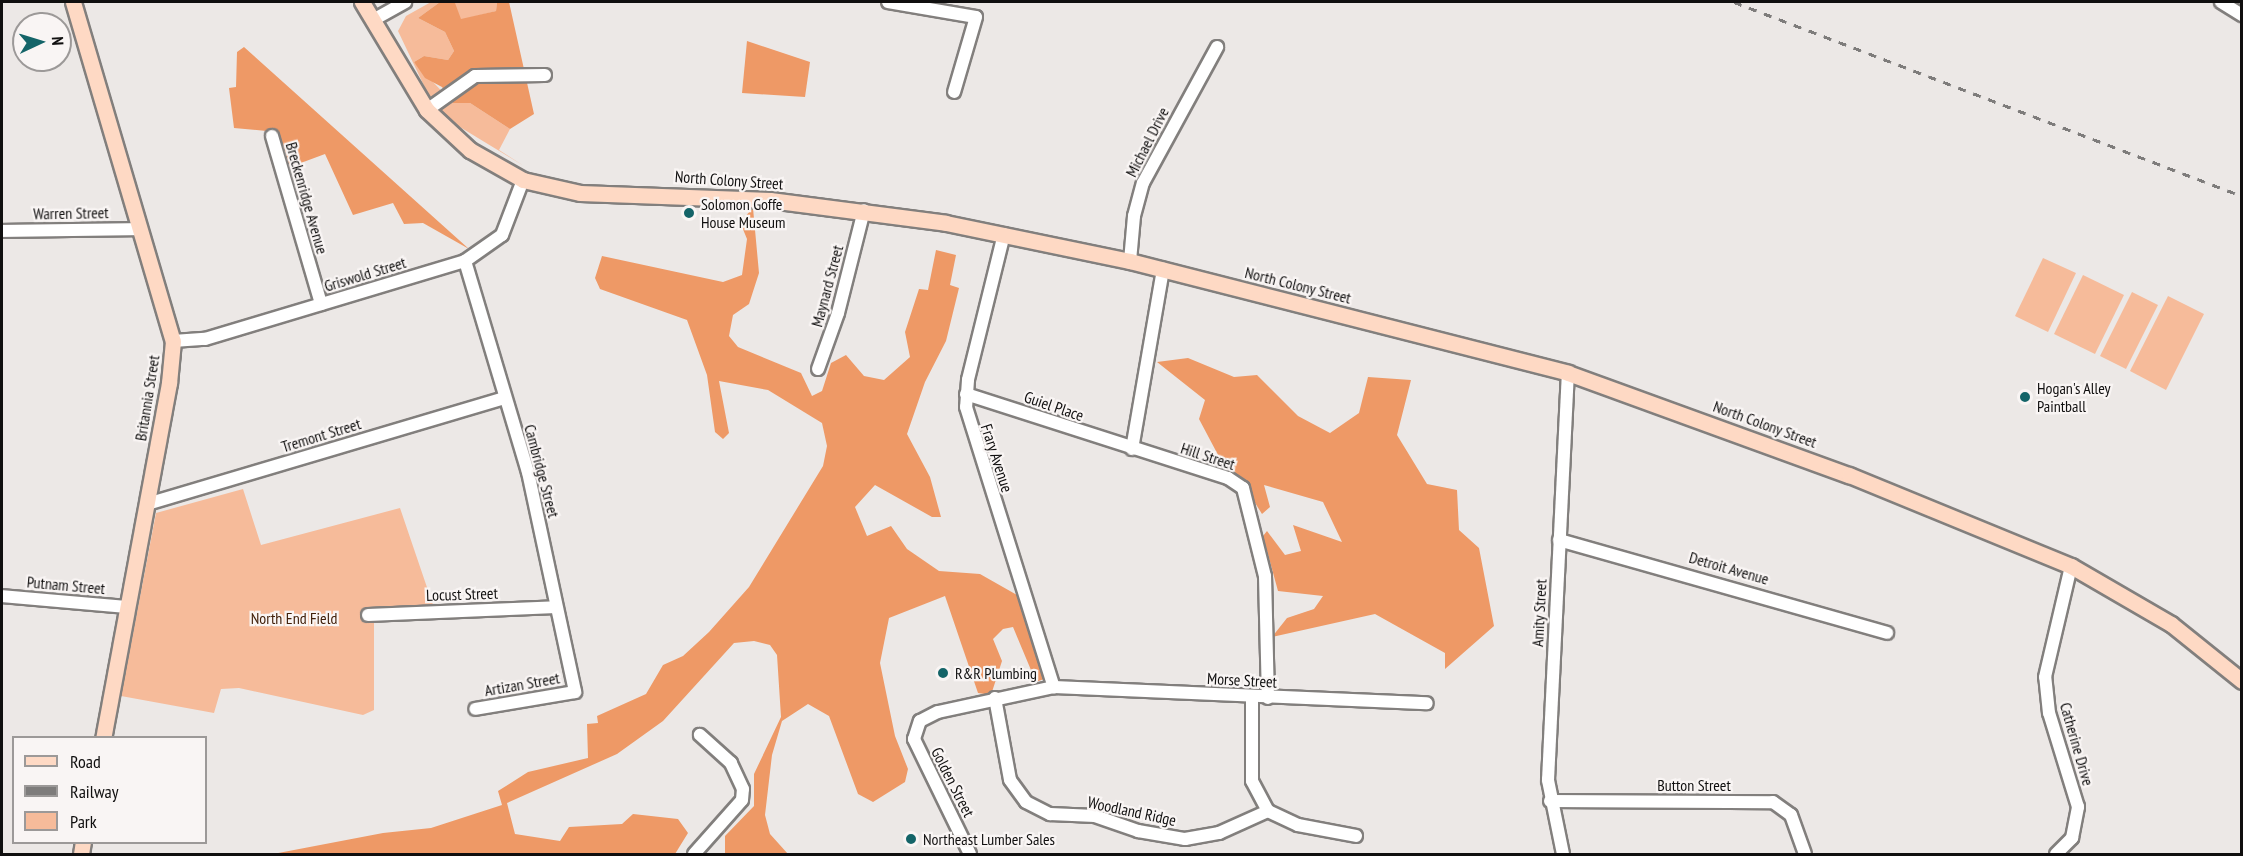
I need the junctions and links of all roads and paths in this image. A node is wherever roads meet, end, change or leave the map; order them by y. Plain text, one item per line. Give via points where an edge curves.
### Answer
1 (74, 2) edge
2 (362, 2) edge
3 (405, 2) edge
4 (888, 2) edge
5 (2221, 2) edge
6 (2241, 15) edge
7 (373, 20) junction
8 (1217, 47) dead end
9 (545, 75) dead end
10 (954, 92) dead end
11 (427, 110) junction
12 (272, 136) dead end
13 (523, 180) junction
14 (864, 210) junction
15 (141, 229) junction
16 (2, 231) edge
17 (1004, 234) junction
18 (465, 261) junction
19 (1130, 261) junction
20 (1163, 269) junction
21 (321, 304) junction
22 (173, 341) junction
23 (818, 369) dead end
24 (1568, 373) junction
25 (966, 394) junction
26 (505, 398) junction
27 (1132, 449) junction
28 (147, 504) junction
29 (1559, 540) junction
30 (2071, 566) junction
31 (2, 596) edge
32 (127, 607) junction
33 (556, 607) junction
34 (368, 615) dead end
35 (1887, 633) dead end
36 (2241, 681) edge
37 (1054, 687) junction
38 (575, 692) joint
39 (995, 698) junction
40 (1252, 698) junction
41 (1268, 698) junction
42 (1427, 704) dead end
43 (475, 709) dead end
44 (700, 735) dead end
45 (103, 736) edge
46 (1550, 801) junction
47 (1268, 811) junction
48 (1356, 836) dead end
49 (694, 855) edge
50 (970, 855) edge
51 (1563, 855) edge
52 (1804, 855) edge
53 (2055, 855) edge

1 - 15 main road, Britannia Street
2 - 7 main road, North Colony Street
3 - 7 street
4 - 10 street via 976,17
5 - 6 street
7 - 11 main road, North Colony Street
8 - 19 street, Michael Drive via 1143,183 1134,216
9 - 11 street via 475,76
11 - 13 main road, North Colony Street via 470,150
12 - 21 street, Breckenridge Avenue
13 - 14 main road, North Colony Street via 598,194 706,195
13 - 18 street, Griswold Street via 502,235
14 - 17 main road, North Colony Street
14 - 23 street, Maynard Street via 838,313
15 - 16 street, Warren Street
15 - 22 main road, Britannia Street
17 - 19 main road, North Colony Street
17 - 25 street, Frary Avenue
18 - 21 street, Griswold Street
18 - 26 street, Cambridge Street
19 - 20 main road, North Colony Street
20 - 24 main road, North Colony Street
20 - 27 street
21 - 22 street, Griswold Street via 205,339
22 - 28 main road, Britannia Street
24 - 29 street, Amity Street
24 - 30 main road, North Colony Street via 1849,475
25 - 27 street, Guiel Place
25 - 37 street, Frary Avenue via 970,429
26 - 28 street, Tremont Street
26 - 33 street, Cambridge Street via 528,472
27 - 41 street, Hill Street via 1228,478 1248,496 1265,576
28 - 32 main road, Britannia Street
29 - 35 street, Detroit Avenue
29 - 46 street, Amity Street
30 - 36 main road, North Colony Street via 2171,624
30 - 53 street, Catherine Drive via 2045,677 2049,713 2078,807 2073,838
31 - 32 street, Putnam Street
32 - 45 main road, Britannia Street
33 - 34 street, Locust Street
33 - 38 street, Cambridge Street
37 - 39 street, Golden Street
37 - 40 street, Morse Street
38 - 43 street, Artizan Street
39 - 47 street, Woodland Ridge via 1010,780 1026,802 1050,814 1095,816 1138,831 1185,839 1219,833
39 - 50 street, Golden Street via 927,715 915,729 917,748
40 - 41 street, Morse Street
40 - 47 street via 1252,781
41 - 42 street, Morse Street
44 - 49 street via 730,763 743,789 742,800
46 - 51 street, Amity Street
46 - 52 street, Button Street via 1773,802 1791,815
47 - 48 street via 1298,825

